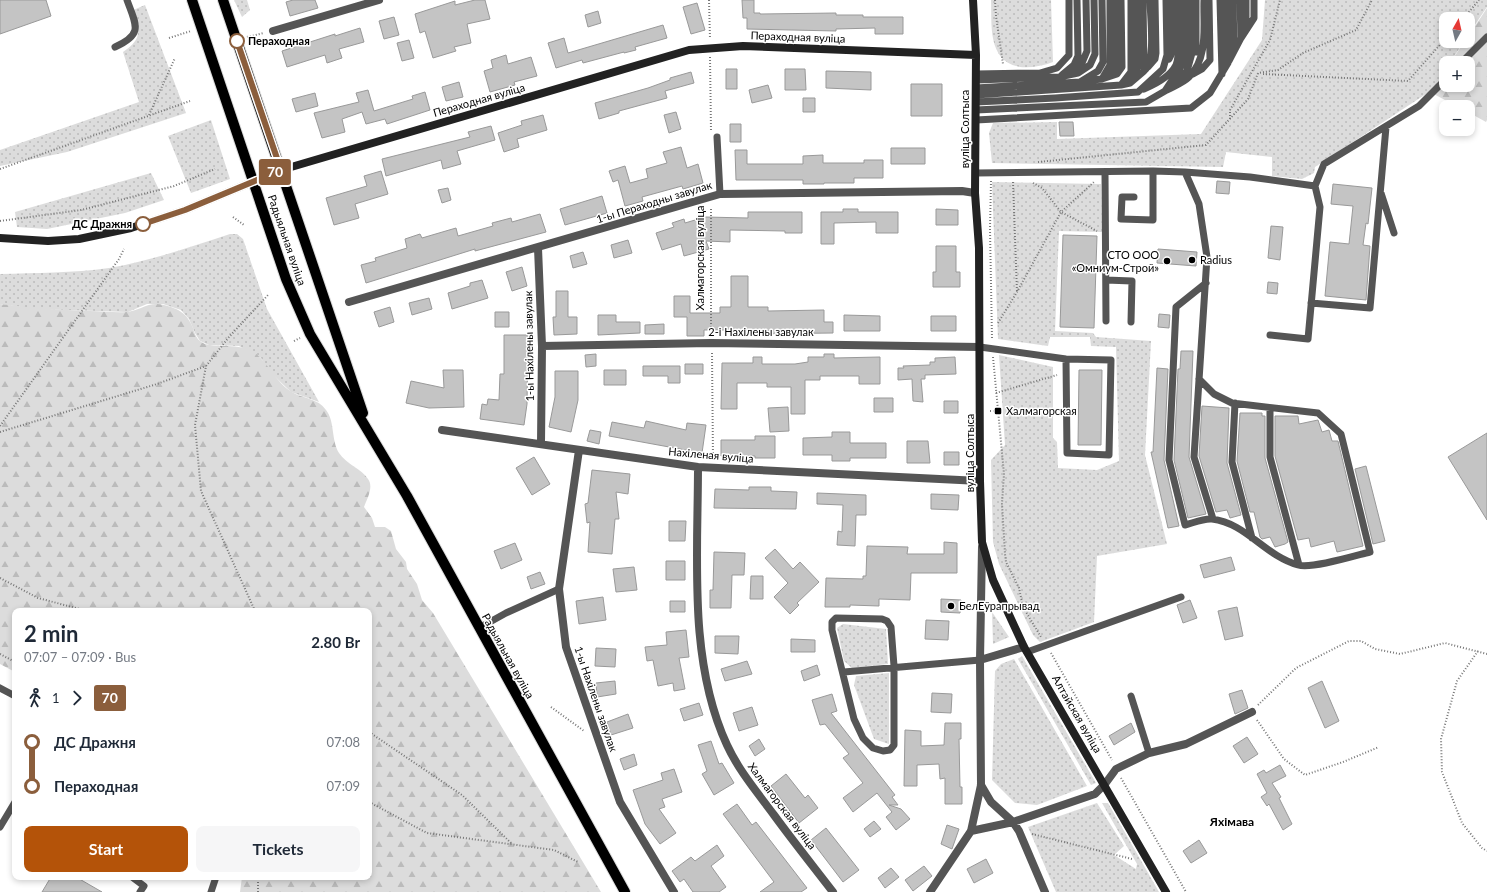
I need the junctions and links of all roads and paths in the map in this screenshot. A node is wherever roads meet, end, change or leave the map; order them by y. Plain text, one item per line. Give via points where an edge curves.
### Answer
1 (127, 0) edge
2 (192, 0) edge
3 (223, 0) edge
4 (379, 0) edge
5 (709, 0) edge
6 (973, 0) edge
7 (995, 0) edge
8 (1069, 0) edge
9 (1077, 0) edge
10 (1086, 0) edge
11 (1094, 0) edge
12 (1102, 0) edge
13 (1110, 0) edge
14 (1115, 0) edge
15 (1121, 0) edge
16 (1131, 0) edge
17 (1136, 0) edge
18 (1143, 0) edge
19 (1150, 0) edge
20 (1155, 0) edge
21 (1166, 0) edge
22 (1172, 0) edge
23 (1177, 0) edge
24 (1184, 0) edge
25 (1191, 0) edge
26 (1196, 0) edge
27 (1204, 0) edge
28 (1209, 0) edge
29 (1220, 0) edge
30 (1226, 0) edge
31 (1233, 0) edge
32 (1240, 0) edge
33 (1246, 0) edge
34 (1254, 0) edge
35 (1280, 0) edge
36 (1479, 0) edge
37 (1468, 12) edge
38 (201, 27) junction
39 (1246, 30) junction
40 (273, 31) dead end
41 (1487, 37) edge
42 (169, 38) dead end
43 (1241, 38) junction
44 (1439, 46) edge
45 (115, 47) dead end
46 (710, 48) junction
47 (1234, 49) junction
48 (976, 55) junction
49 (1468, 56) edge
50 (175, 58) dead end
51 (1228, 63) junction
52 (1146, 69) junction
53 (1163, 69) junction
54 (1258, 73) dead end
55 (1005, 74) junction
56 (1073, 74) junction
57 (1187, 75) junction
58 (1222, 75) junction
59 (1059, 77) junction
60 (1106, 78) junction
61 (1080, 82) junction
62 (1130, 83) junction
63 (1122, 85) junction
64 (1439, 86) edge
65 (976, 88) junction
66 (1165, 91) junction
67 (1138, 92) junction
68 (190, 101) dead end
69 (976, 110) junction
70 (149, 116) junction
71 (976, 120) junction
72 (1230, 120) dead end
73 (1386, 126) junction
74 (714, 136) joint
75 (0, 169) edge
76 (216, 169) dead end
77 (281, 170) junction
78 (1153, 171) junction
79 (1012, 172) junction
80 (1105, 172) junction
81 (1185, 172) junction
82 (976, 173) junction
83 (992, 173) junction
84 (253, 180) junction
85 (1030, 182) dead end
86 (1315, 186) junction
87 (1380, 190) junction
88 (976, 193) junction
89 (716, 195) junction
90 (1134, 197) dead end
91 (1061, 212) junction
92 (233, 217) dead end
93 (0, 221) edge
94 (244, 225) dead end
95 (1394, 233) dead end
96 (1105, 235) junction
97 (0, 238) edge
98 (538, 248) junction
99 (124, 249) dead end
100 (1106, 280) junction
101 (1206, 282) junction
102 (1017, 292) junction
103 (268, 295) dead end
104 (349, 302) dead end
105 (1311, 303) junction
106 (1106, 321) dead end
107 (998, 322) dead end
108 (1131, 322) dead end
109 (1270, 335) dead end
110 (711, 343) junction
111 (542, 346) junction
112 (980, 347) junction
113 (993, 348) junction
114 (1066, 359) junction
115 (206, 366) junction
116 (1066, 372) junction
117 (1199, 379) junction
118 (996, 393) junction
119 (1235, 403) junction
120 (1270, 408) junction
121 (0, 426) edge
122 (442, 430) dead end
123 (0, 432) edge
124 (370, 432) junction
125 (541, 443) junction
126 (579, 450) junction
127 (698, 467) junction
128 (713, 468) junction
129 (980, 481) junction
130 (1213, 519) junction
131 (1252, 538) junction
132 (982, 542) junction
133 (1299, 565) junction
134 (0, 578) edge
135 (559, 589) junction
136 (1181, 597) dead end
137 (76, 608) edge
138 (254, 608) edge
139 (479, 628) junction
140 (1046, 645) junction
141 (1026, 649) junction
142 (1478, 651) junction
143 (0, 654) edge
144 (1487, 654) edge
145 (12, 660) edge
146 (980, 660) junction
147 (894, 666) junction
148 (844, 672) junction
149 (0, 688) edge
150 (12, 694) edge
151 (1131, 696) dead end
152 (550, 707) dead end
153 (1252, 712) junction
154 (372, 734) edge
155 (599, 742) junction
156 (1379, 747) dead end
157 (1149, 753) junction
158 (1116, 769) junction
159 (1105, 784) junction
160 (981, 785) junction
161 (372, 804) edge
162 (12, 807) edge
163 (1013, 822) junction
164 (0, 827) edge
165 (971, 831) junction
166 (1019, 831) junction
167 (512, 844) junction
168 (1487, 851) edge
169 (1132, 859) dead end
170 (578, 862) dead end
171 (136, 880) edge
172 (215, 880) edge
173 (258, 880) edge
174 (140, 892) edge
175 (211, 892) edge
176 (258, 892) edge
177 (625, 892) edge
178 (674, 892) edge
179 (833, 892) edge
180 (930, 892) edge
181 (1046, 892) edge
182 (1166, 892) edge
183 (1186, 892) edge

1 - 45 lane via 135,32 132,38
2 - 38 main road, Радыяльная вуліца
3 - 77 main road, Радыяльная вуліца
4 - 40 street
5 - 46 path
6 - 48 street, вуліца Солтыса
7 - 55 path
8 - 55 lane via 1069,54 1054,69
9 - 59 lane via 1078,56 1074,65
10 - 56 lane via 1086,51 1082,63
11 - 56 lane via 1095,54 1090,64
12 - 61 lane via 1103,62 1098,71
13 - 60 lane via 1110,65
14 - 60 lane via 1116,67
15 - 60 lane via 1122,67 1117,74
16 - 63 lane via 1131,72
17 - 62 lane via 1138,66
18 - 52 lane
19 - 52 lane via 1151,53
20 - 52 lane via 1156,53 1155,59
21 - 53 lane via 1167,55
22 - 53 lane via 1171,55
23 - 67 lane via 1176,65 1156,84
24 - 66 lane via 1185,52 1182,65
25 - 57 lane via 1192,53
26 - 57 lane via 1196,58
27 - 57 lane via 1203,48 1198,66
28 - 57 lane via 1210,60 1202,69
29 - 58 lane
30 - 51 lane
31 - 47 lane
32 - 43 lane
33 - 39 lane
34 - 39 lane via 1254,18
35 - 72 path via 1270,40 1230,110
36 - 37 path
38 - 42 path
38 - 84 main road, Радыяльная вуліца
39 - 43 lane
41 - 49 lane
43 - 47 lane
44 - 54 path via 1408,81
46 - 48 street, Пераходная вуліца via 743,46
46 - 74 path
46 - 77 street, Пераходная вуліца via 689,50 659,58
47 - 51 lane
48 - 65 street, вуліца Солтыса
50 - 70 path
51 - 58 lane
52 - 62 lane
53 - 67 lane
55 - 65 lane
56 - 59 lane
57 - 66 lane
58 - 71 lane via 1210,93 1191,108
59 - 65 lane
60 - 61 lane
61 - 65 lane
62 - 63 lane
63 - 65 lane
64 - 73 lane via 1419,106
65 - 67 lane via 1056,98
65 - 69 street, вуліца Солтыса
66 - 69 lane via 1146,102
68 - 70 path
69 - 71 street, вуліца Солтыса
70 - 75 path
71 - 82 street, вуліца Солтыса
73 - 86 lane via 1324,164
73 - 87 lane
74 - 89 lane
76 - 93 path via 168,188 88,208
77 - 84 street, Пераходная вуліца
77 - 124 main road, Радыяльная вуліца
78 - 80 lane
78 - 81 lane
78 - 90 lane via 1154,220 1121,219 1122,197
79 - 80 lane
79 - 83 lane
79 - 102 path
80 - 91 path
80 - 96 lane
81 - 86 lane
81 - 101 lane via 1199,204 1207,257
82 - 83 lane
82 - 88 street, вуліца Солтыса
83 - 113 path via 990,230
84 - 97 street, Пераходная вуліца via 160,219 106,233 79,239 48,241
84 - 124 main road, Радыяльная вуліца via 286,279 310,334
85 - 91 path via 1042,188
86 - 105 lane via 1320,207
87 - 95 lane
87 - 105 lane via 1370,308
88 - 89 street, 1-ы Пераходны завулак via 962,191
88 - 112 street, вуліца Солтыса via 980,248
89 - 98 street, 1-ы Пераходны завулак
89 - 110 path, Халмагорская вуліца
91 - 96 path
91 - 102 path
92 - 94 path
96 - 100 lane
98 - 104 street, 1-ы Пераходны завулак
98 - 111 street, 1-ы Нахілены завулак
99 - 121 path
100 - 106 lane
100 - 108 lane via 1132,281
101 - 117 lane
101 - 130 lane via 1176,307 1169,460 1185,525
102 - 107 path
103 - 115 path
105 - 109 lane via 1308,340
110 - 111 street, 2-і Нахілены завулак
110 - 112 street, 2-і Нахілены завулак
110 - 128 path, Халмагорская вуліца
111 - 125 street, 1-ы Нахілены завулак
112 - 113 lane
112 - 129 street, вуліца Солтыса
113 - 114 lane
113 - 118 path
114 - 116 lane
114 - 116 lane via 1112,360 1109,455 1067,453
115 - 123 path via 157,384
115 - 138 path via 196,425 201,491
116 - 118 path
117 - 119 lane via 1214,394
117 - 130 lane via 1194,457
118 - 140 path via 1004,474 1002,504 1006,562 1019,588 1028,618
119 - 120 lane
119 - 131 lane via 1232,462
120 - 133 lane via 1270,457
120 - 133 lane via 1318,413 1341,434 1370,552 1325,563
122 - 125 street, Нахіленая вуліца
124 - 139 main road, Радыяльная вуліца
125 - 126 street, Нахіленая вуліца
126 - 127 street, Нахіленая вуліца
126 - 135 street, 1-ы Нахілены завулак
127 - 128 street, Нахіленая вуліца
127 - 179 street, Халмагорская вуліца via 698,602 704,671 713,711 727,745 744,775
128 - 129 street, Нахіленая вуліца
129 - 132 street, вуліца Солтыса
130 - 131 lane via 1237,526
131 - 133 lane via 1270,552
132 - 141 street, Алтайская вуліца via 994,580
132 - 146 street, вуліца Солтыса
134 - 137 path via 38,598
135 - 139 lane
135 - 155 street, 1-ы Нахілены завулак via 566,647
136 - 140 lane
139 - 177 main road, Радыяльная вуліца
140 - 141 lane
140 - 158 path
141 - 146 street
141 - 159 street, Алтайская вуліца
142 - 144 path
142 - 153 path via 1445,643 1400,654 1375,649 1361,641 1349,641 1296,668
142 - 168 path via 1457,681 1442,739 1442,772 1462,824
143 - 145 path
146 - 147 lane
146 - 160 street, вуліца Солтыса
147 - 148 lane
147 - 148 lane via 891,628 887,621 836,618 832,622 832,630
147 - 148 lane via 894,745 890,750 884,751 873,748 863,738 854,719
149 - 150 lane
151 - 157 lane
152 - 155 path
153 - 156 path via 1284,759 1305,775
153 - 157 street via 1186,744
154 - 167 path via 462,795
155 - 178 street, 1-ы Нахілены завулак via 620,802
157 - 158 street
158 - 159 street
158 - 183 path
159 - 163 street via 1096,794
159 - 182 street, Алтайская вуліца
160 - 163 street via 991,802
160 - 165 street, вуліца Солтыса
161 - 167 path via 427,833
162 - 164 lane
163 - 165 street
163 - 166 street
165 - 180 street, вуліца Солтыса
166 - 169 path
166 - 181 street
167 - 170 path via 554,850
171 - 174 lane via 144,886
172 - 175 lane
173 - 176 path

